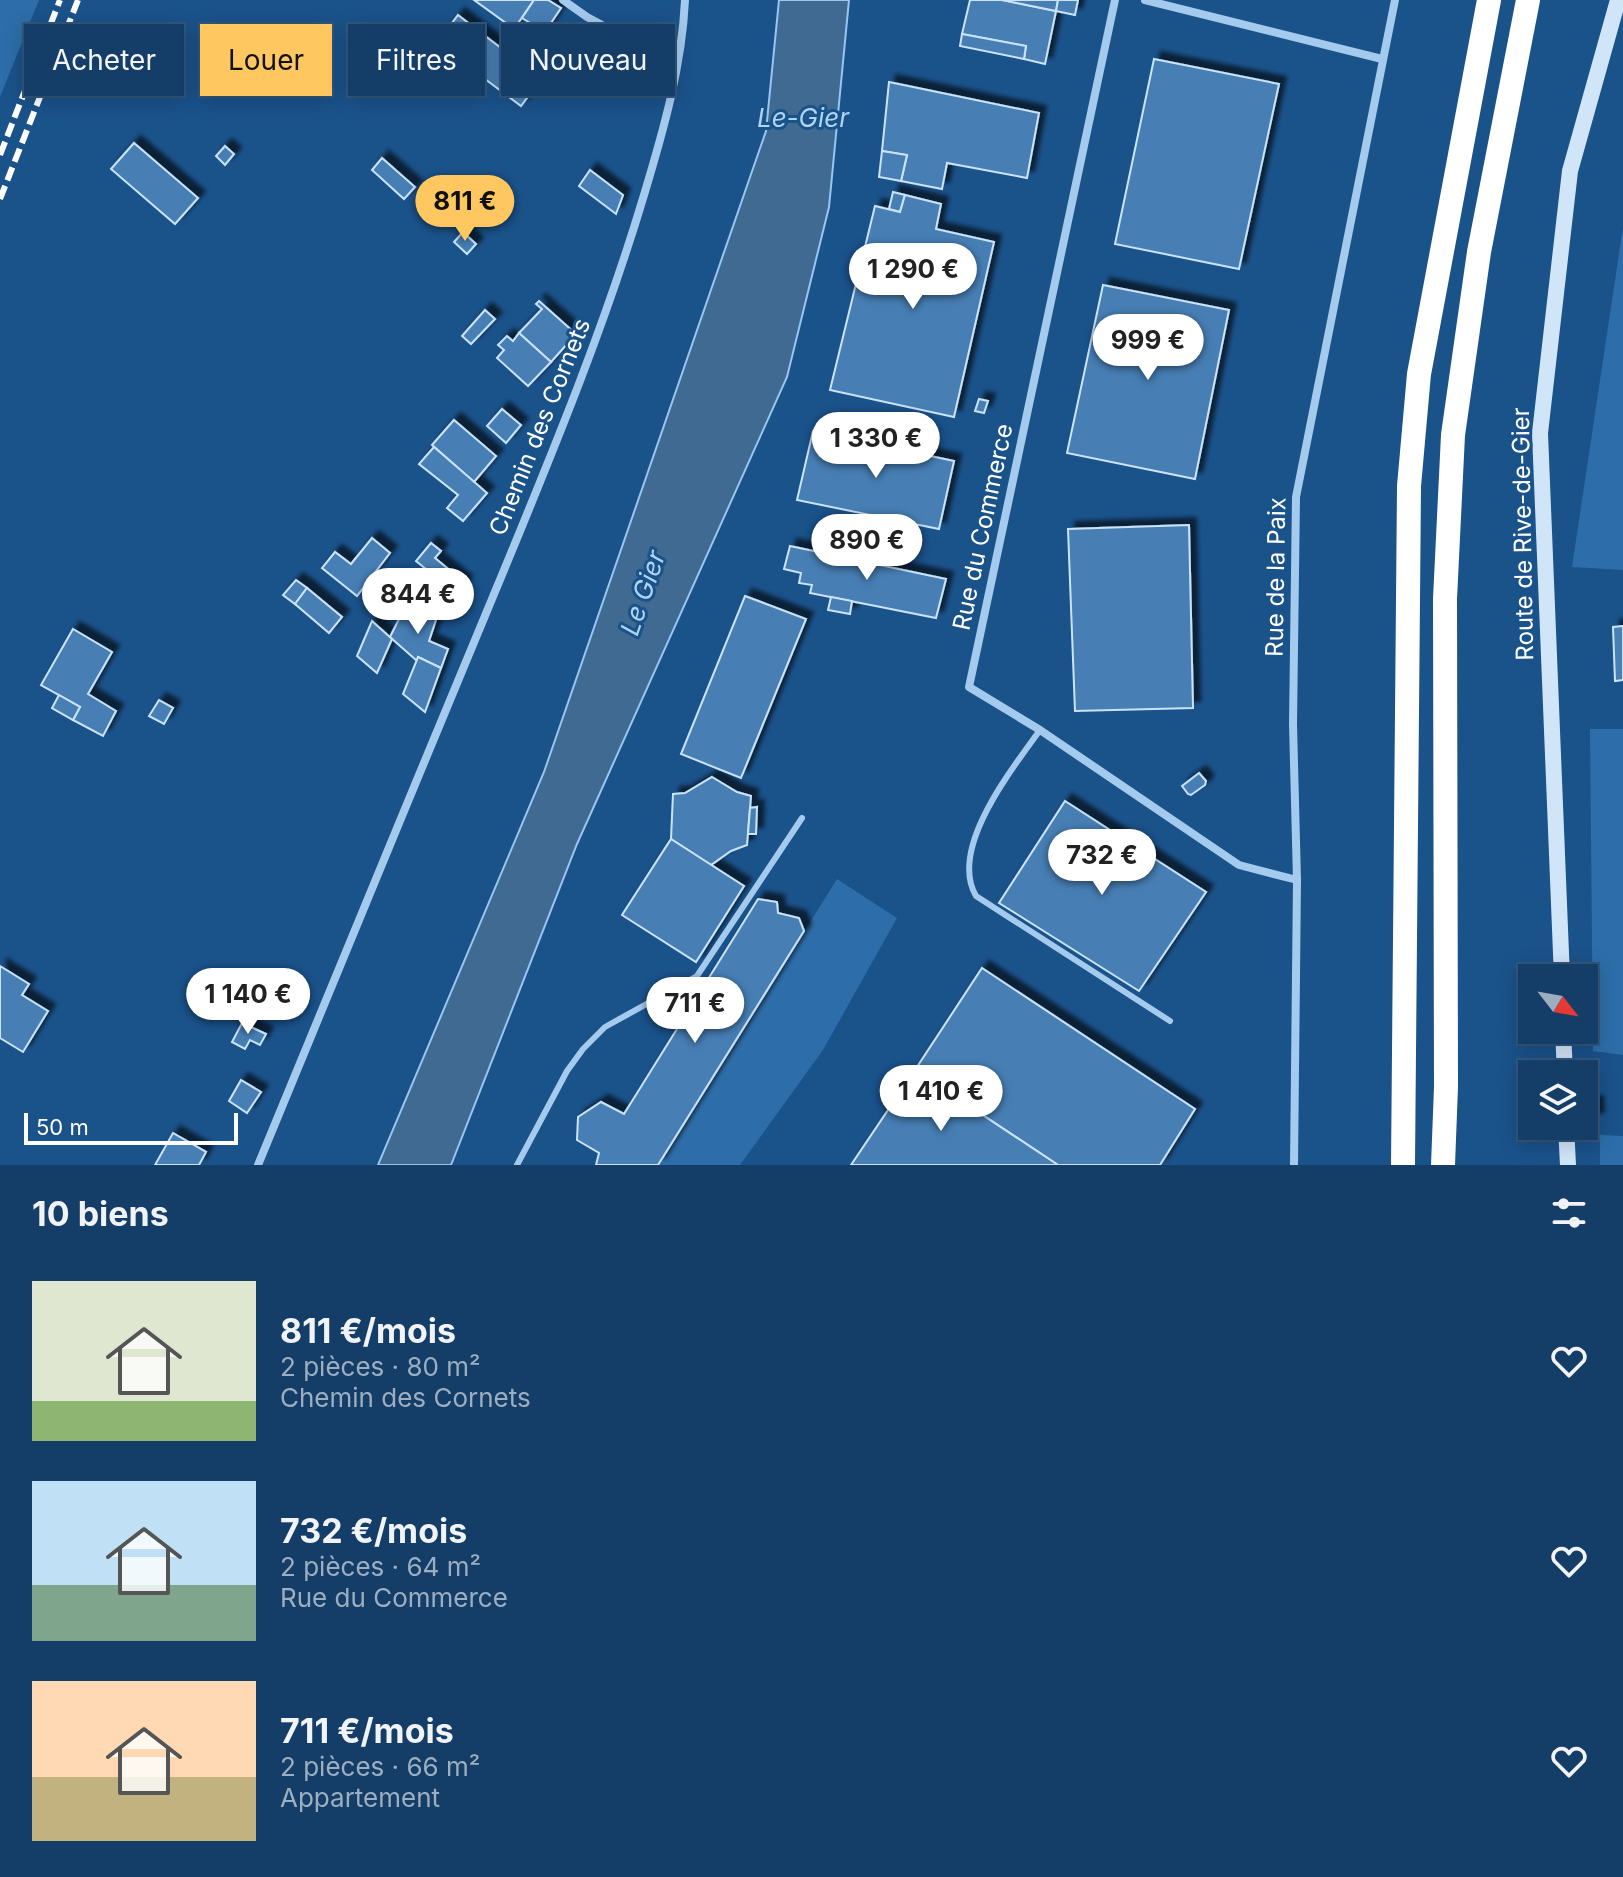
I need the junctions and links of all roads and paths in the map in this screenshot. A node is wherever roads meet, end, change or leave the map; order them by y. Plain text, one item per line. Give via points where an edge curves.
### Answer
1 (563, 0) edge
2 (685, 0) edge
3 (1115, 0) edge
4 (1145, 0) edge
5 (1395, 0) edge
6 (1489, 0) edge
7 (1528, 0) edge
8 (1618, 0) edge
9 (1382, 59) junction
10 (677, 65) junction
11 (1040, 730) junction
12 (802, 818) dead end
13 (1297, 880) junction
14 (1561, 964) edge
15 (1170, 1021) dead end
16 (1567, 1140) edge
17 (258, 1165) edge
18 (517, 1165) edge
19 (1294, 1165) edge
20 (1403, 1165) edge
21 (1443, 1165) edge
22 (1568, 1165) edge

1 - 10 street
2 - 10 street, Chemin des Cornets
3 - 11 street, Rue du Commerce via 969,687
4 - 9 street
5 - 9 street, Rue de la Paix
6 - 20 highway via 1419,374 1409,486
7 - 21 highway via 1476,266 1449,492
8 - 14 main road, Route de Rive-de-Gier via 1570,171 1540,433
9 - 13 street, Rue de la Paix via 1296,497
10 - 17 street, Chemin des Cornets via 660,141 598,337
11 - 13 street, Rue du Commerce via 1239,865
11 - 15 lane via 991,799 968,862 970,885 976,896
12 - 18 lane via 697,976 605,1027 583,1049
13 - 19 street, Rue de la Paix
16 - 22 main road

